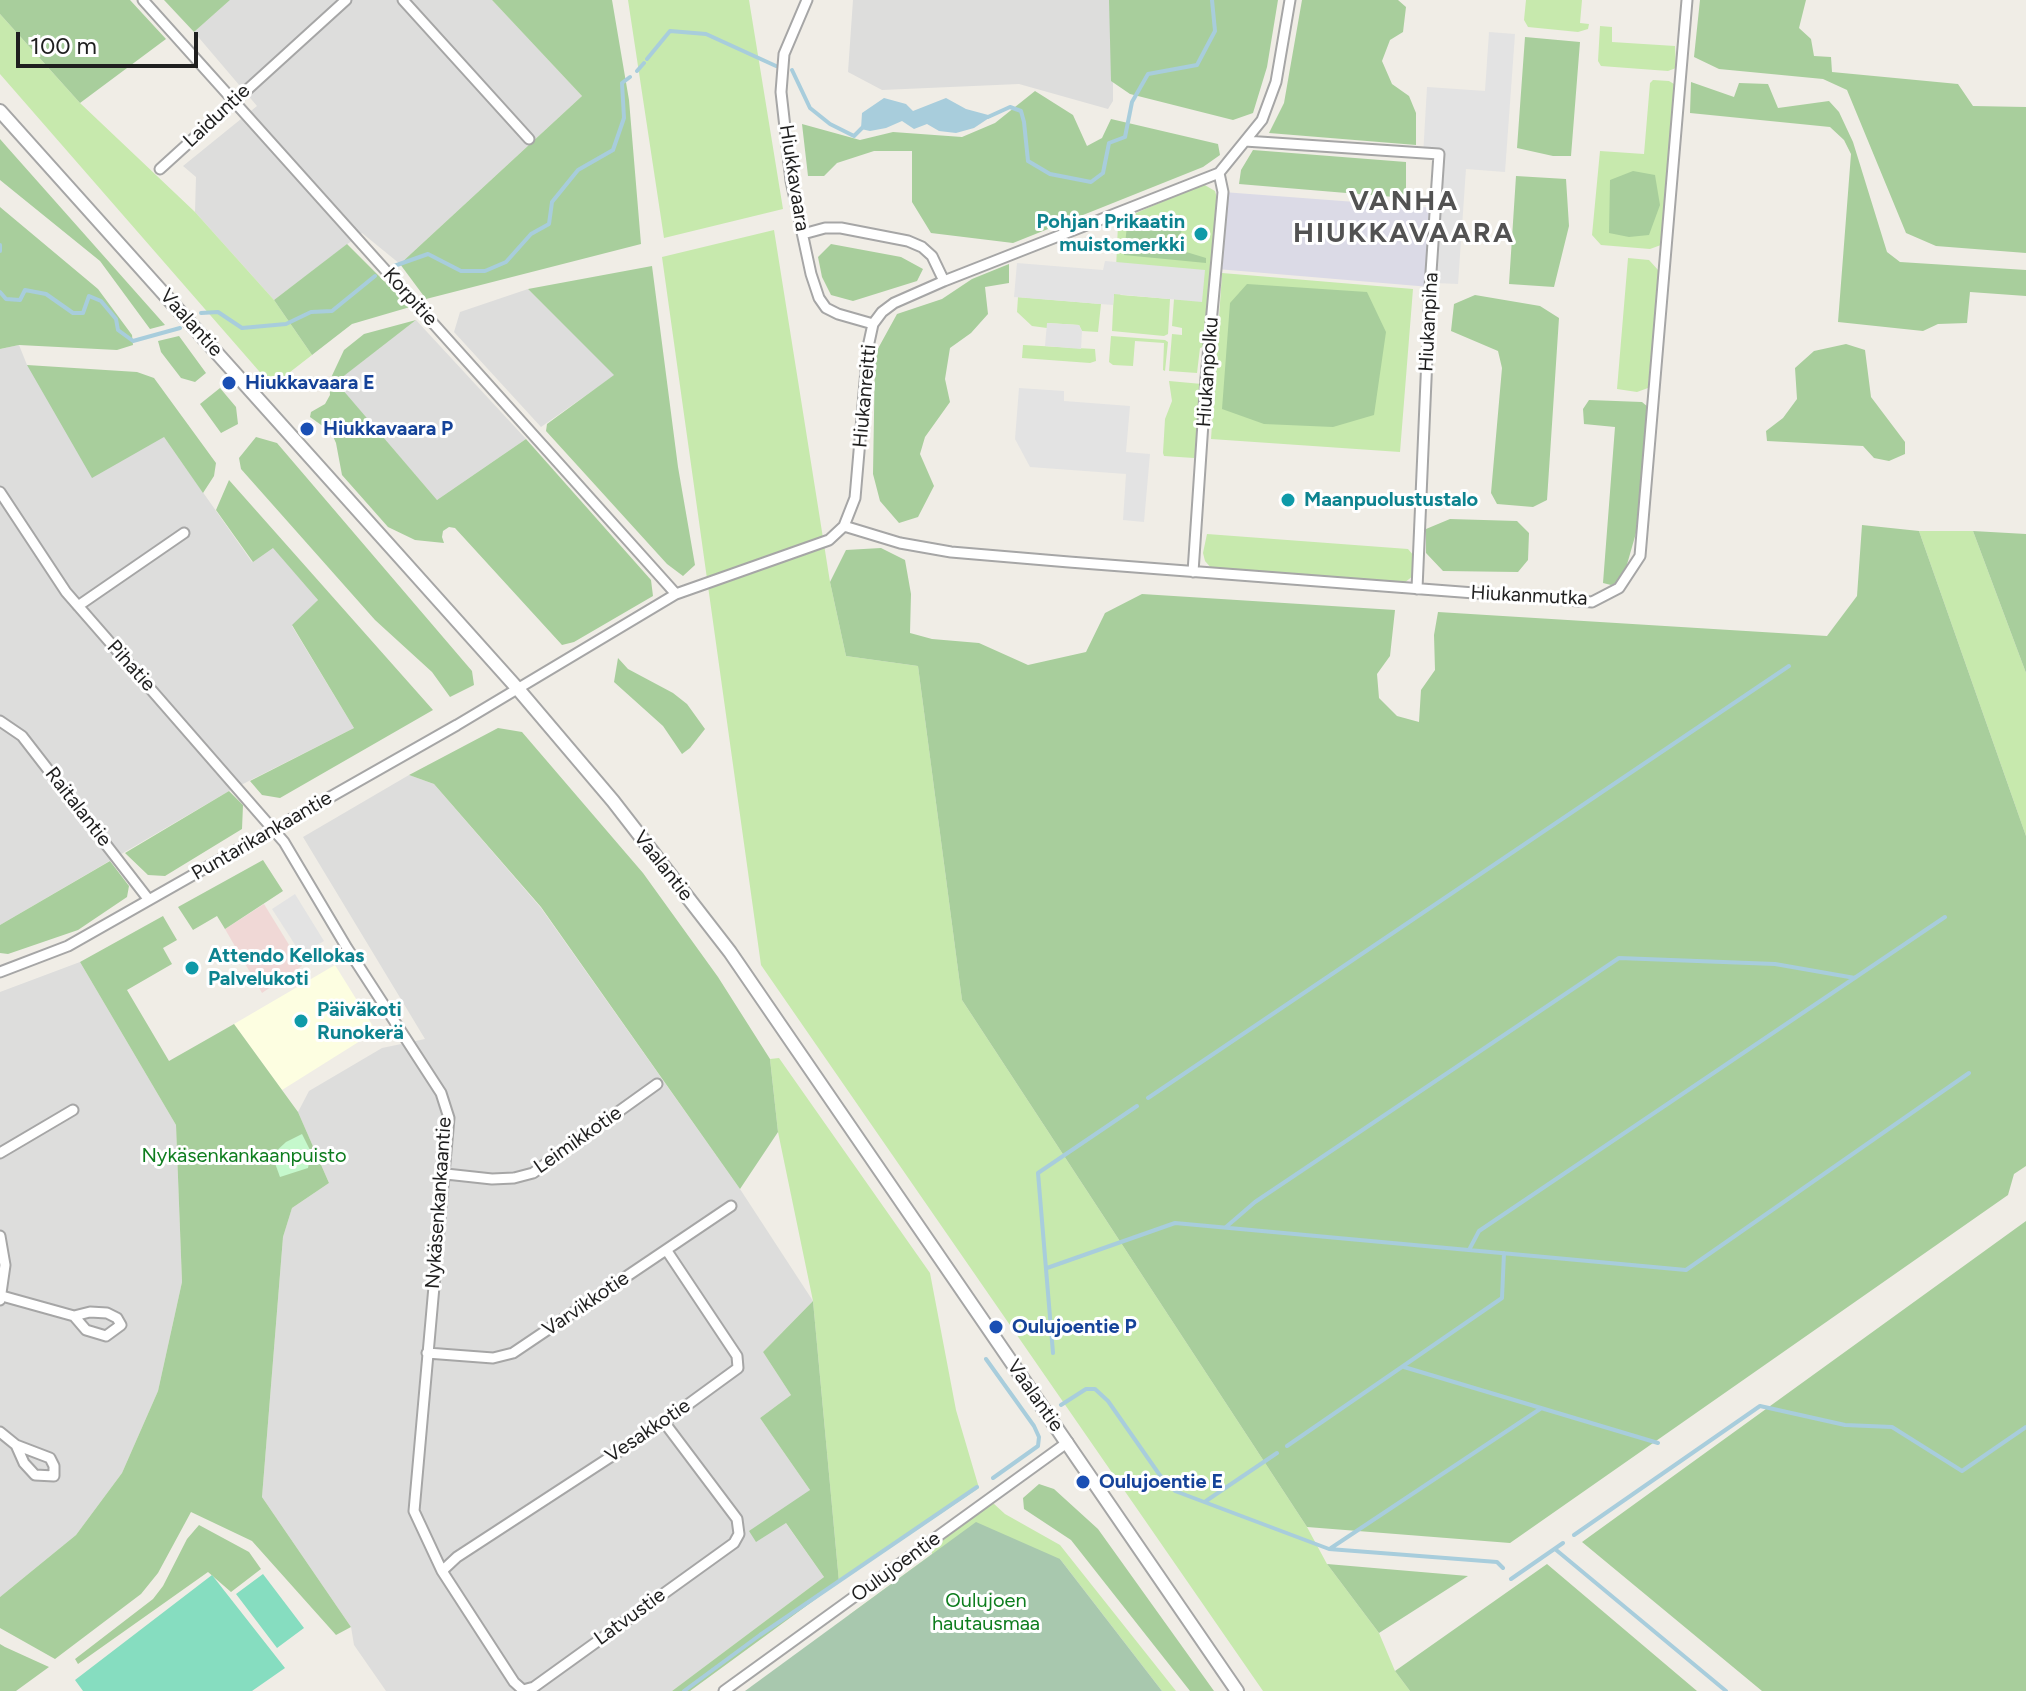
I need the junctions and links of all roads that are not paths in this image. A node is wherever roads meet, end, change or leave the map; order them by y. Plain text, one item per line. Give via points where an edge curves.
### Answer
1 (143, 0) edge
2 (346, 0) edge
3 (403, 0) edge
4 (807, 0) edge
5 (1290, 0) edge
6 (1687, 0) edge
7 (234, 101) junction
8 (0, 111) edge
9 (529, 139) dead end
10 (1245, 141) junction
11 (160, 169) dead end
12 (1219, 173) junction
13 (803, 234) junction
14 (944, 281) junction
15 (873, 324) junction
16 (0, 492) edge
17 (844, 526) junction
18 (184, 533) dead end
19 (1193, 572) junction
20 (1417, 589) junction
21 (676, 594) junction
22 (78, 606) junction
23 (518, 689) junction
24 (0, 721) edge
25 (274, 829) junction
26 (149, 900) junction
27 (0, 972) edge
28 (657, 1084) dead end
29 (73, 1110) dead end
30 (0, 1153) edge
31 (446, 1174) junction
32 (731, 1206) dead end
33 (0, 1236) edge
34 (667, 1251) junction
35 (1, 1298) edge
36 (74, 1316) dead end
37 (427, 1353) junction
38 (664, 1422) junction
39 (0, 1432) edge
40 (1068, 1442) junction
41 (16, 1445) dead end
42 (442, 1571) junction
43 (724, 1691) edge
44 (1237, 1691) edge

1 - 7 street, Korpitie
2 - 7 street, Laiduntie
3 - 9 street
4 - 13 street, Hiukkavaara via 784,54 781,92
5 - 10 street, Hiukanreitti via 1276,82 1262,120
6 - 20 street, Hiukanmutka via 1640,556 1619,588 1592,602
7 - 11 street, Laiduntie
7 - 21 street, Korpitie
8 - 23 street, Vaalantie
10 - 12 street, Hiukanreitti
10 - 20 street, Hiukanpiha via 1439,154
12 - 14 street, Hiukanreitti
12 - 19 street, Hiukanpolku via 1223,192
13 - 14 street via 841,228 908,241 932,256
13 - 15 street, Hiukkavaara via 826,308
14 - 15 street, Hiukanreitti via 894,303
15 - 17 street, Hiukanreitti via 858,481
16 - 22 street, Pihatie
17 - 19 street, Hiukanmutka via 951,552
17 - 21 street via 821,545
18 - 22 street
19 - 20 street, Hiukanmutka
21 - 23 street
22 - 25 street, Pihatie
23 - 25 street, Puntarikankaantie
23 - 40 street, Vaalantie via 730,952
24 - 26 street, Raitalantie via 22,736
25 - 26 street, Puntarikankaantie
25 - 31 street, Nykäsenkankaantie via 441,1093 449,1118
26 - 27 street, Puntarikankaantie via 68,946
28 - 31 street, Leimikkotie via 533,1173 492,1179
29 - 30 street
31 - 37 street, Nykäsenkankaantie
32 - 34 street, Varvikkotie
33 - 35 street via 5,1265
34 - 37 street, Varvikkotie via 513,1353 493,1358
34 - 38 street, Vesakkotie via 737,1356 738,1368
35 - 36 street
37 - 42 street, Nykäsenkankaantie via 414,1511
38 - 42 street, Vesakkotie
38 - 42 street, Latvustie via 737,1519 739,1534 734,1543 534,1687 523,1690 514,1682
39 - 41 street
40 - 43 street, Oulujoentie
40 - 44 street, Vaalantie

